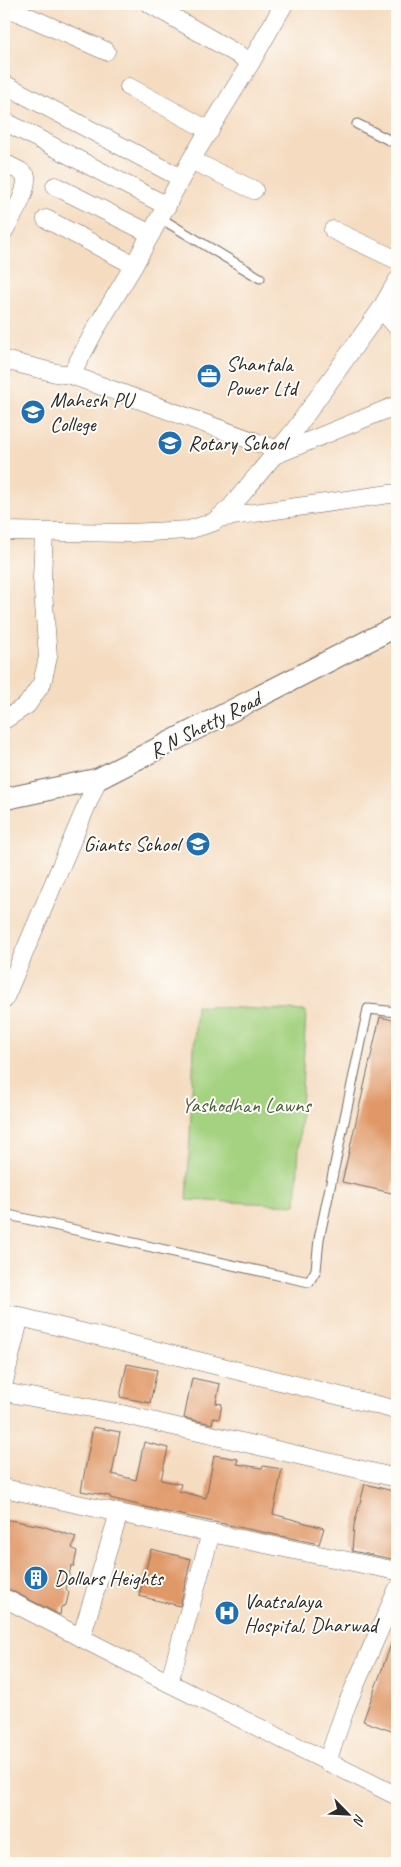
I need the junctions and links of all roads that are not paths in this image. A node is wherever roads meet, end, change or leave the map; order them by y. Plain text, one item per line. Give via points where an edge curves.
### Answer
1 (150, 4) edge
2 (284, 4) edge
3 (6, 9) edge
4 (106, 51) dead end
5 (251, 62) junction
6 (4, 84) edge
7 (129, 87) dead end
8 (4, 121) edge
9 (357, 124) dead end
10 (210, 131) junction
11 (397, 144) edge
12 (191, 160) junction
13 (4, 163) edge
14 (181, 178) junction
15 (55, 186) dead end
16 (254, 190) dead end
17 (163, 212) junction
18 (46, 219) dead end
19 (332, 230) dead end
20 (4, 231) edge
21 (151, 234) junction
22 (397, 260) edge
23 (134, 265) junction
24 (260, 278) dead end
25 (397, 281) edge
26 (381, 309) junction
27 (397, 327) edge
28 (4, 360) edge
29 (72, 375) junction
30 (397, 405) edge
31 (275, 453) junction
32 (397, 493) edge
33 (218, 518) junction
34 (4, 531) edge
35 (44, 533) junction
36 (397, 626) edge
37 (4, 720) edge
38 (98, 779) junction
39 (4, 799) edge
40 (4, 1000) edge
41 (397, 1012) edge
42 (4, 1214) edge
43 (12, 1314) edge
44 (4, 1382) edge
45 (4, 1392) edge
46 (397, 1410) edge
47 (397, 1478) edge
48 (4, 1488) edge
49 (118, 1513) junction
50 (211, 1533) junction
51 (397, 1571) edge
52 (397, 1590) edge
53 (4, 1598) edge
54 (81, 1638) junction
55 (169, 1683) junction
56 (327, 1762) junction
57 (397, 1796) edge

1 - 5 street
2 - 5 street
3 - 4 street
5 - 10 street
6 - 14 street
7 - 10 street
8 - 17 street
9 - 11 lane
10 - 12 street
12 - 14 street
12 - 16 street
13 - 20 street via 26,176 26,184
14 - 17 street
15 - 21 street
17 - 21 street
17 - 24 lane
18 - 23 street
19 - 22 street
21 - 23 street
23 - 29 street
25 - 26 street
26 - 27 street
26 - 31 street
28 - 29 street
29 - 31 street
30 - 31 street
31 - 33 street via 231,507
32 - 33 street
33 - 35 street via 189,530
34 - 35 street
35 - 37 street via 42,578 48,658 42,683 27,705
36 - 38 street, R N Shetty Road
38 - 39 street, R N Shetty Road
38 - 40 street
41 - 42 lane via 368,1009 319,1239 316,1270 309,1282
43 - 44 street
43 - 46 street
45 - 47 street
48 - 49 street
49 - 50 street
49 - 54 street
50 - 51 street
50 - 55 street
52 - 56 street via 347,1704
53 - 54 street
54 - 55 street
55 - 56 street
56 - 57 street

